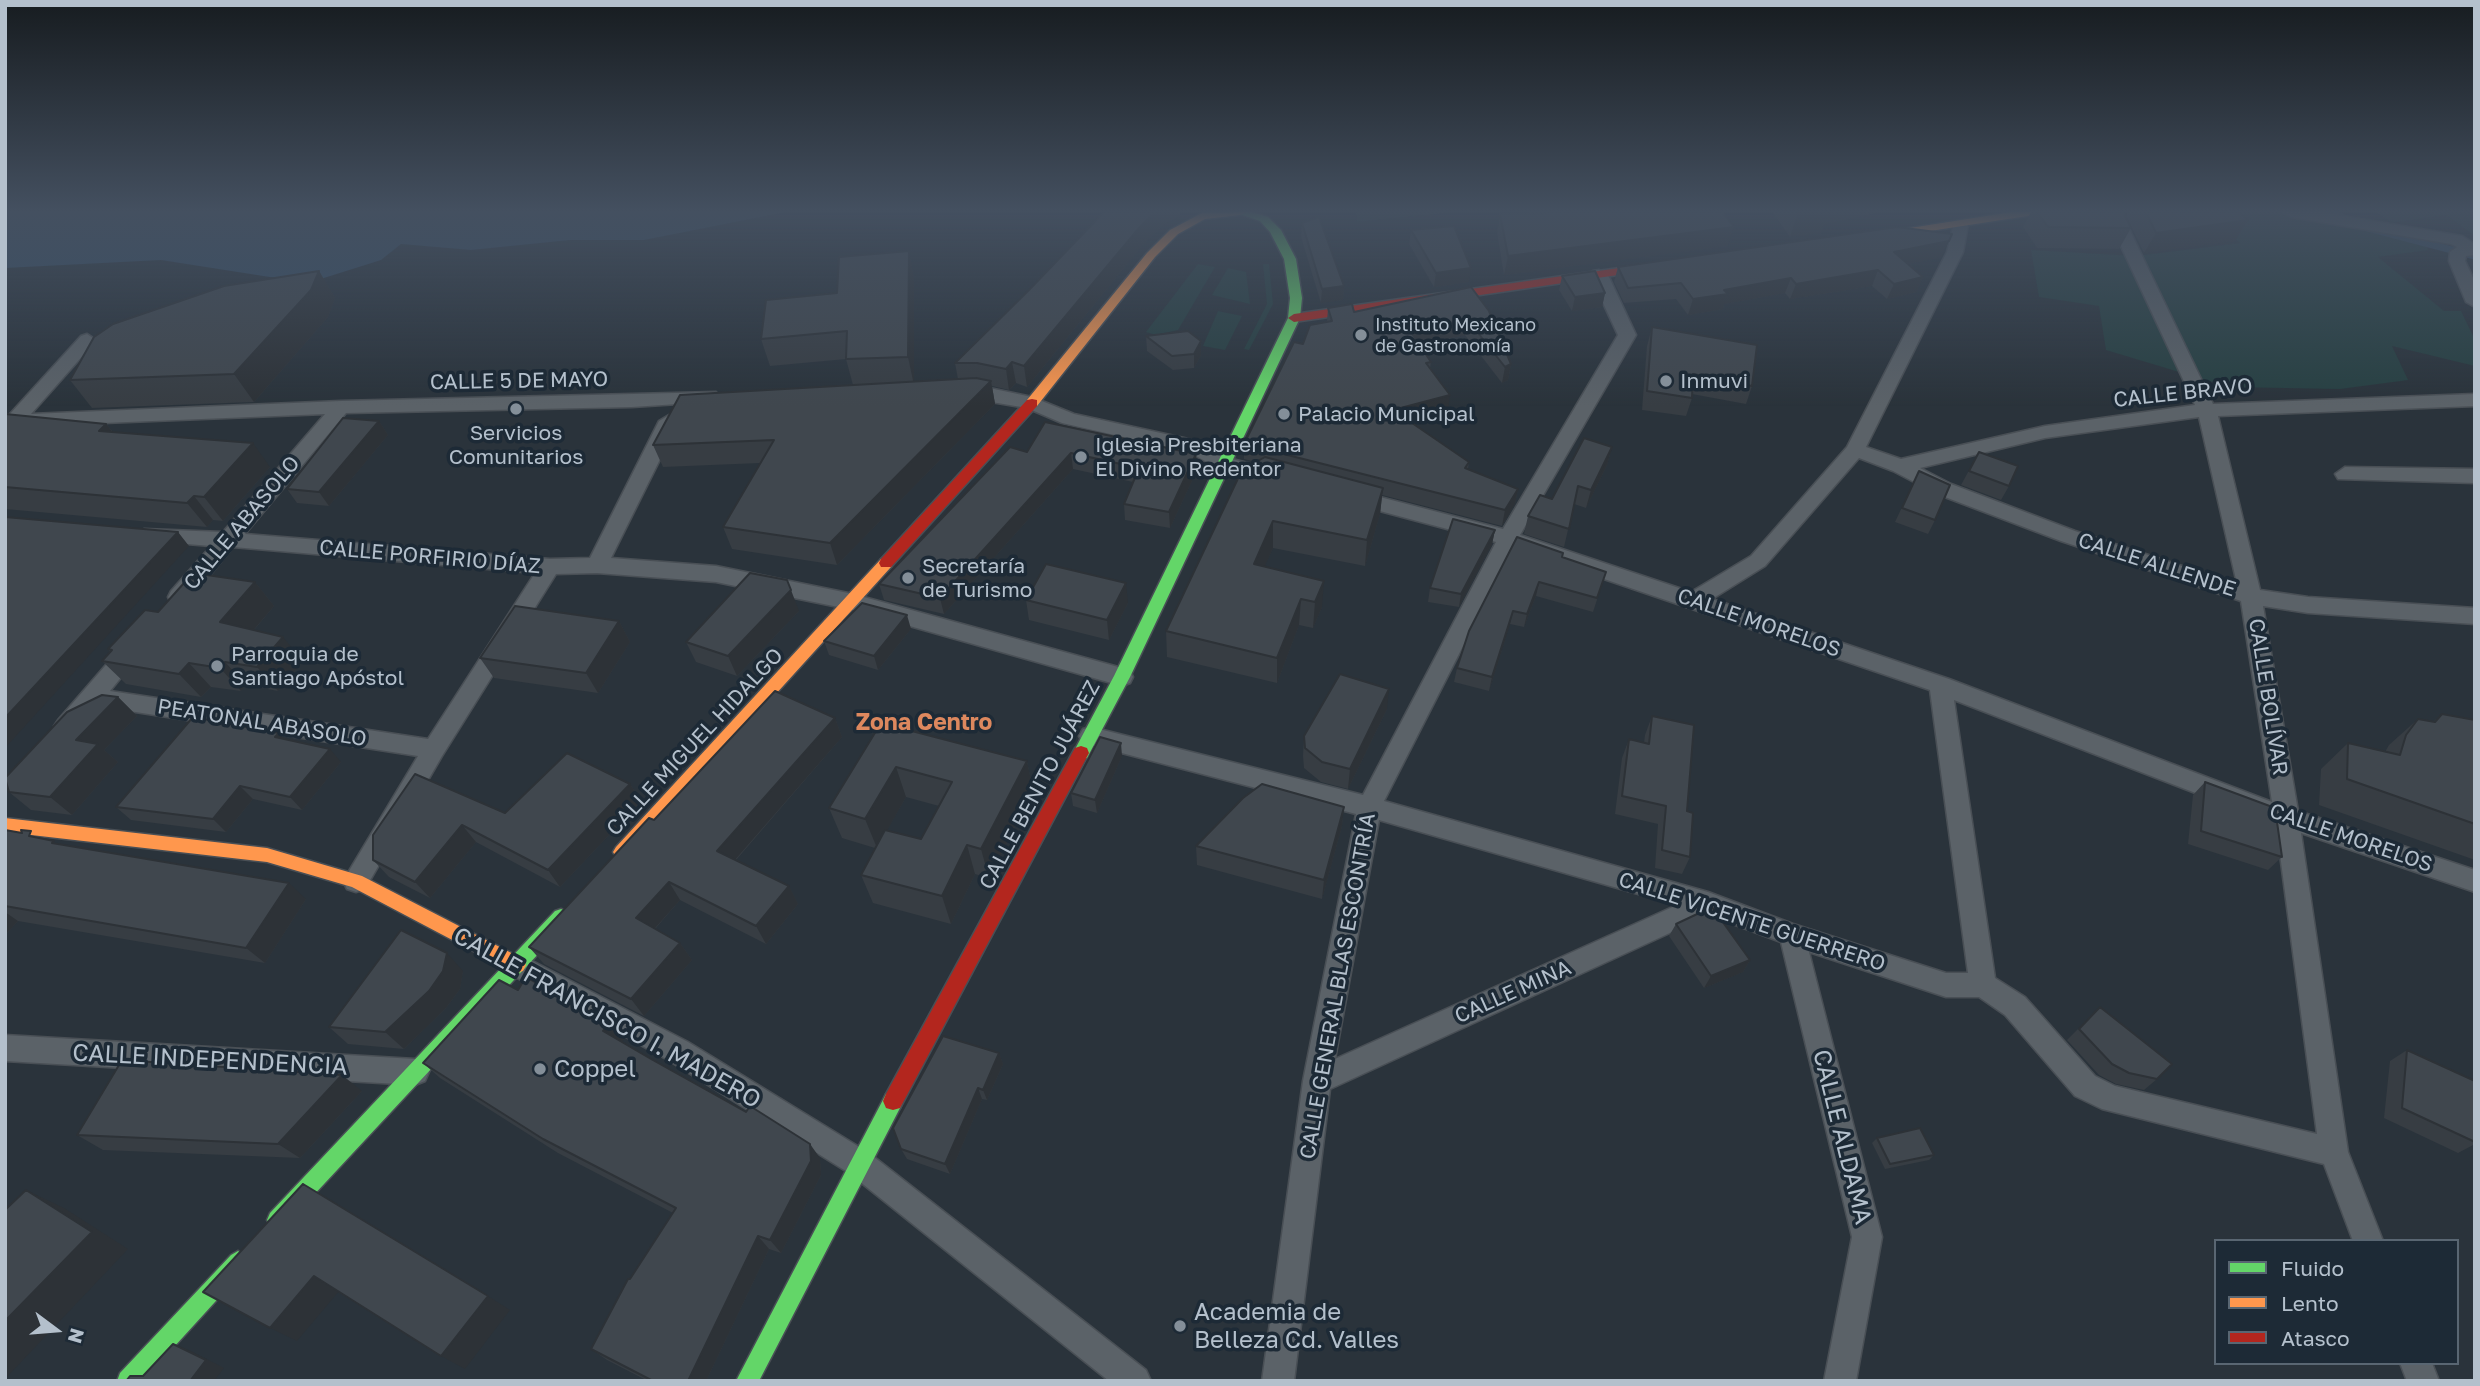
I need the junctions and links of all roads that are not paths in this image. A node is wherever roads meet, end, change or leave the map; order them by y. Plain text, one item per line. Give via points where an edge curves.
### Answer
1 (1135, 277) edge
2 (1293, 277) edge
3 (1587, 277) edge
4 (1600, 277) edge
5 (1942, 277) edge
6 (2144, 277) edge
7 (2464, 277) edge
8 (2475, 302) edge
9 (1294, 318) junction
10 (87, 340) dead end
11 (940, 392) edge
12 (726, 396) edge
13 (681, 398) junction
14 (2475, 400) edge
15 (1032, 403) junction
16 (341, 407) junction
17 (2207, 410) junction
18 (10, 421) edge
19 (1855, 450) junction
20 (1226, 464) junction
21 (1900, 466) junction
22 (2345, 474) dead end
23 (2475, 476) edge
24 (1288, 480) edge
25 (1327, 491) edge
26 (131, 532) edge
27 (1508, 538) junction
28 (228, 541) junction
29 (597, 565) junction
30 (550, 567) junction
31 (2251, 596) junction
32 (1693, 601) junction
33 (853, 602) junction
34 (168, 610) edge
35 (2475, 616) edge
36 (150, 629) edge
37 (1122, 677) junction
38 (1941, 685) junction
39 (90, 696) junction
40 (1091, 736) junction
41 (48, 747) edge
42 (434, 749) junction
43 (1369, 807) junction
44 (2287, 818) junction
45 (5, 825) edge
46 (611, 864) edge
47 (356, 881) junction
48 (2475, 881) edge
49 (1708, 903) junction
50 (573, 905) edge
51 (1792, 935) junction
52 (517, 965) junction
53 (1983, 985) junction
54 (5, 1048) edge
55 (415, 1072) junction
56 (1317, 1081) junction
57 (2334, 1152) junction
58 (859, 1163) junction
59 (267, 1231) edge
60 (2367, 1239) edge
61 (248, 1251) edge
62 (128, 1381) edge
63 (747, 1381) edge
64 (1135, 1381) edge
65 (1278, 1381) edge
66 (1840, 1381) edge

1 - 15 street, CALLE MIGUEL HIDALGO
2 - 9 street, CALLE BENITO JUÁREZ
3 - 9 street
4 - 27 street, CALLE GENERAL BLAS ESCONTRÍA via 1627,335
5 - 19 street
6 - 17 street, CALLE BOLÍVAR
7 - 8 street
9 - 20 street, CALLE BENITO JUÁREZ
10 - 18 street
11 - 15 street via 980,392
12 - 13 street, CALLE 5 DE MAYO
13 - 16 street, CALLE 5 DE MAYO
13 - 29 street
14 - 17 street, CALLE BRAVO
15 - 20 street via 1069,419 1195,447
15 - 33 street, CALLE MIGUEL HIDALGO
16 - 18 street, CALLE 5 DE MAYO
16 - 28 street, CALLE ABASOLO
17 - 21 street, CALLE BRAVO via 2045,432
17 - 31 street, CALLE BOLÍVAR
19 - 21 street, CALLE ALLENDE
19 - 32 street via 1758,561
20 - 24 street
20 - 37 street, CALLE BENITO JUÁREZ
21 - 31 street, CALLE ALLENDE via 1944,489 2067,536
22 - 23 street
25 - 27 street, CALLE MORELOS
26 - 28 street, CALLE PORFIRIO DÍAZ
27 - 32 street, CALLE MORELOS
27 - 43 street, CALLE GENERAL BLAS ESCONTRÍA
28 - 30 street, CALLE PORFIRIO DÍAZ
28 - 34 street, CALLE ABASOLO
29 - 30 street, CALLE PORFIRIO DÍAZ
29 - 33 street, CALLE PORFIRIO DÍAZ via 716,574
30 - 42 street
31 - 35 street, CALLE ALLENDE via 2308,605
31 - 44 street, CALLE BOLÍVAR
32 - 38 street, CALLE MORELOS
33 - 37 street
33 - 46 street, CALLE MIGUEL HIDALGO
36 - 39 street
37 - 40 street, CALLE BENITO JUÁREZ
38 - 44 street, CALLE MORELOS
38 - 53 street
39 - 41 street
39 - 42 street, PEATONAL ABASOLO
40 - 43 street, CALLE VICENTE GUERRERO
40 - 58 street, CALLE BENITO JUÁREZ
42 - 47 street
43 - 49 street, CALLE VICENTE GUERRERO
43 - 56 street, CALLE GENERAL BLAS ESCONTRÍA
44 - 48 street, CALLE MORELOS
44 - 57 street, CALLE BOLÍVAR
45 - 47 street, CALLE FRANCISCO I. MADERO via 267,855
47 - 52 street, CALLE FRANCISCO I. MADERO
49 - 51 street, CALLE VICENTE GUERRERO
49 - 56 street, CALLE MINA
50 - 52 street
51 - 53 street, CALLE VICENTE GUERRERO via 1946,985
51 - 66 street, CALLE ALDAMA via 1867,1237
52 - 55 street
52 - 58 street, CALLE FRANCISCO I. MADERO via 678,1051
53 - 57 street via 2015,1006 2085,1086 2112,1099
54 - 55 street, CALLE INDEPENDENCIA
55 - 59 street
56 - 65 street, CALLE GENERAL BLAS ESCONTRÍA
57 - 60 street, CALLE BOLÍVAR
58 - 63 street, CALLE BENITO JUÁREZ
58 - 64 street, CALLE FRANCISCO I. MADERO
61 - 62 street

